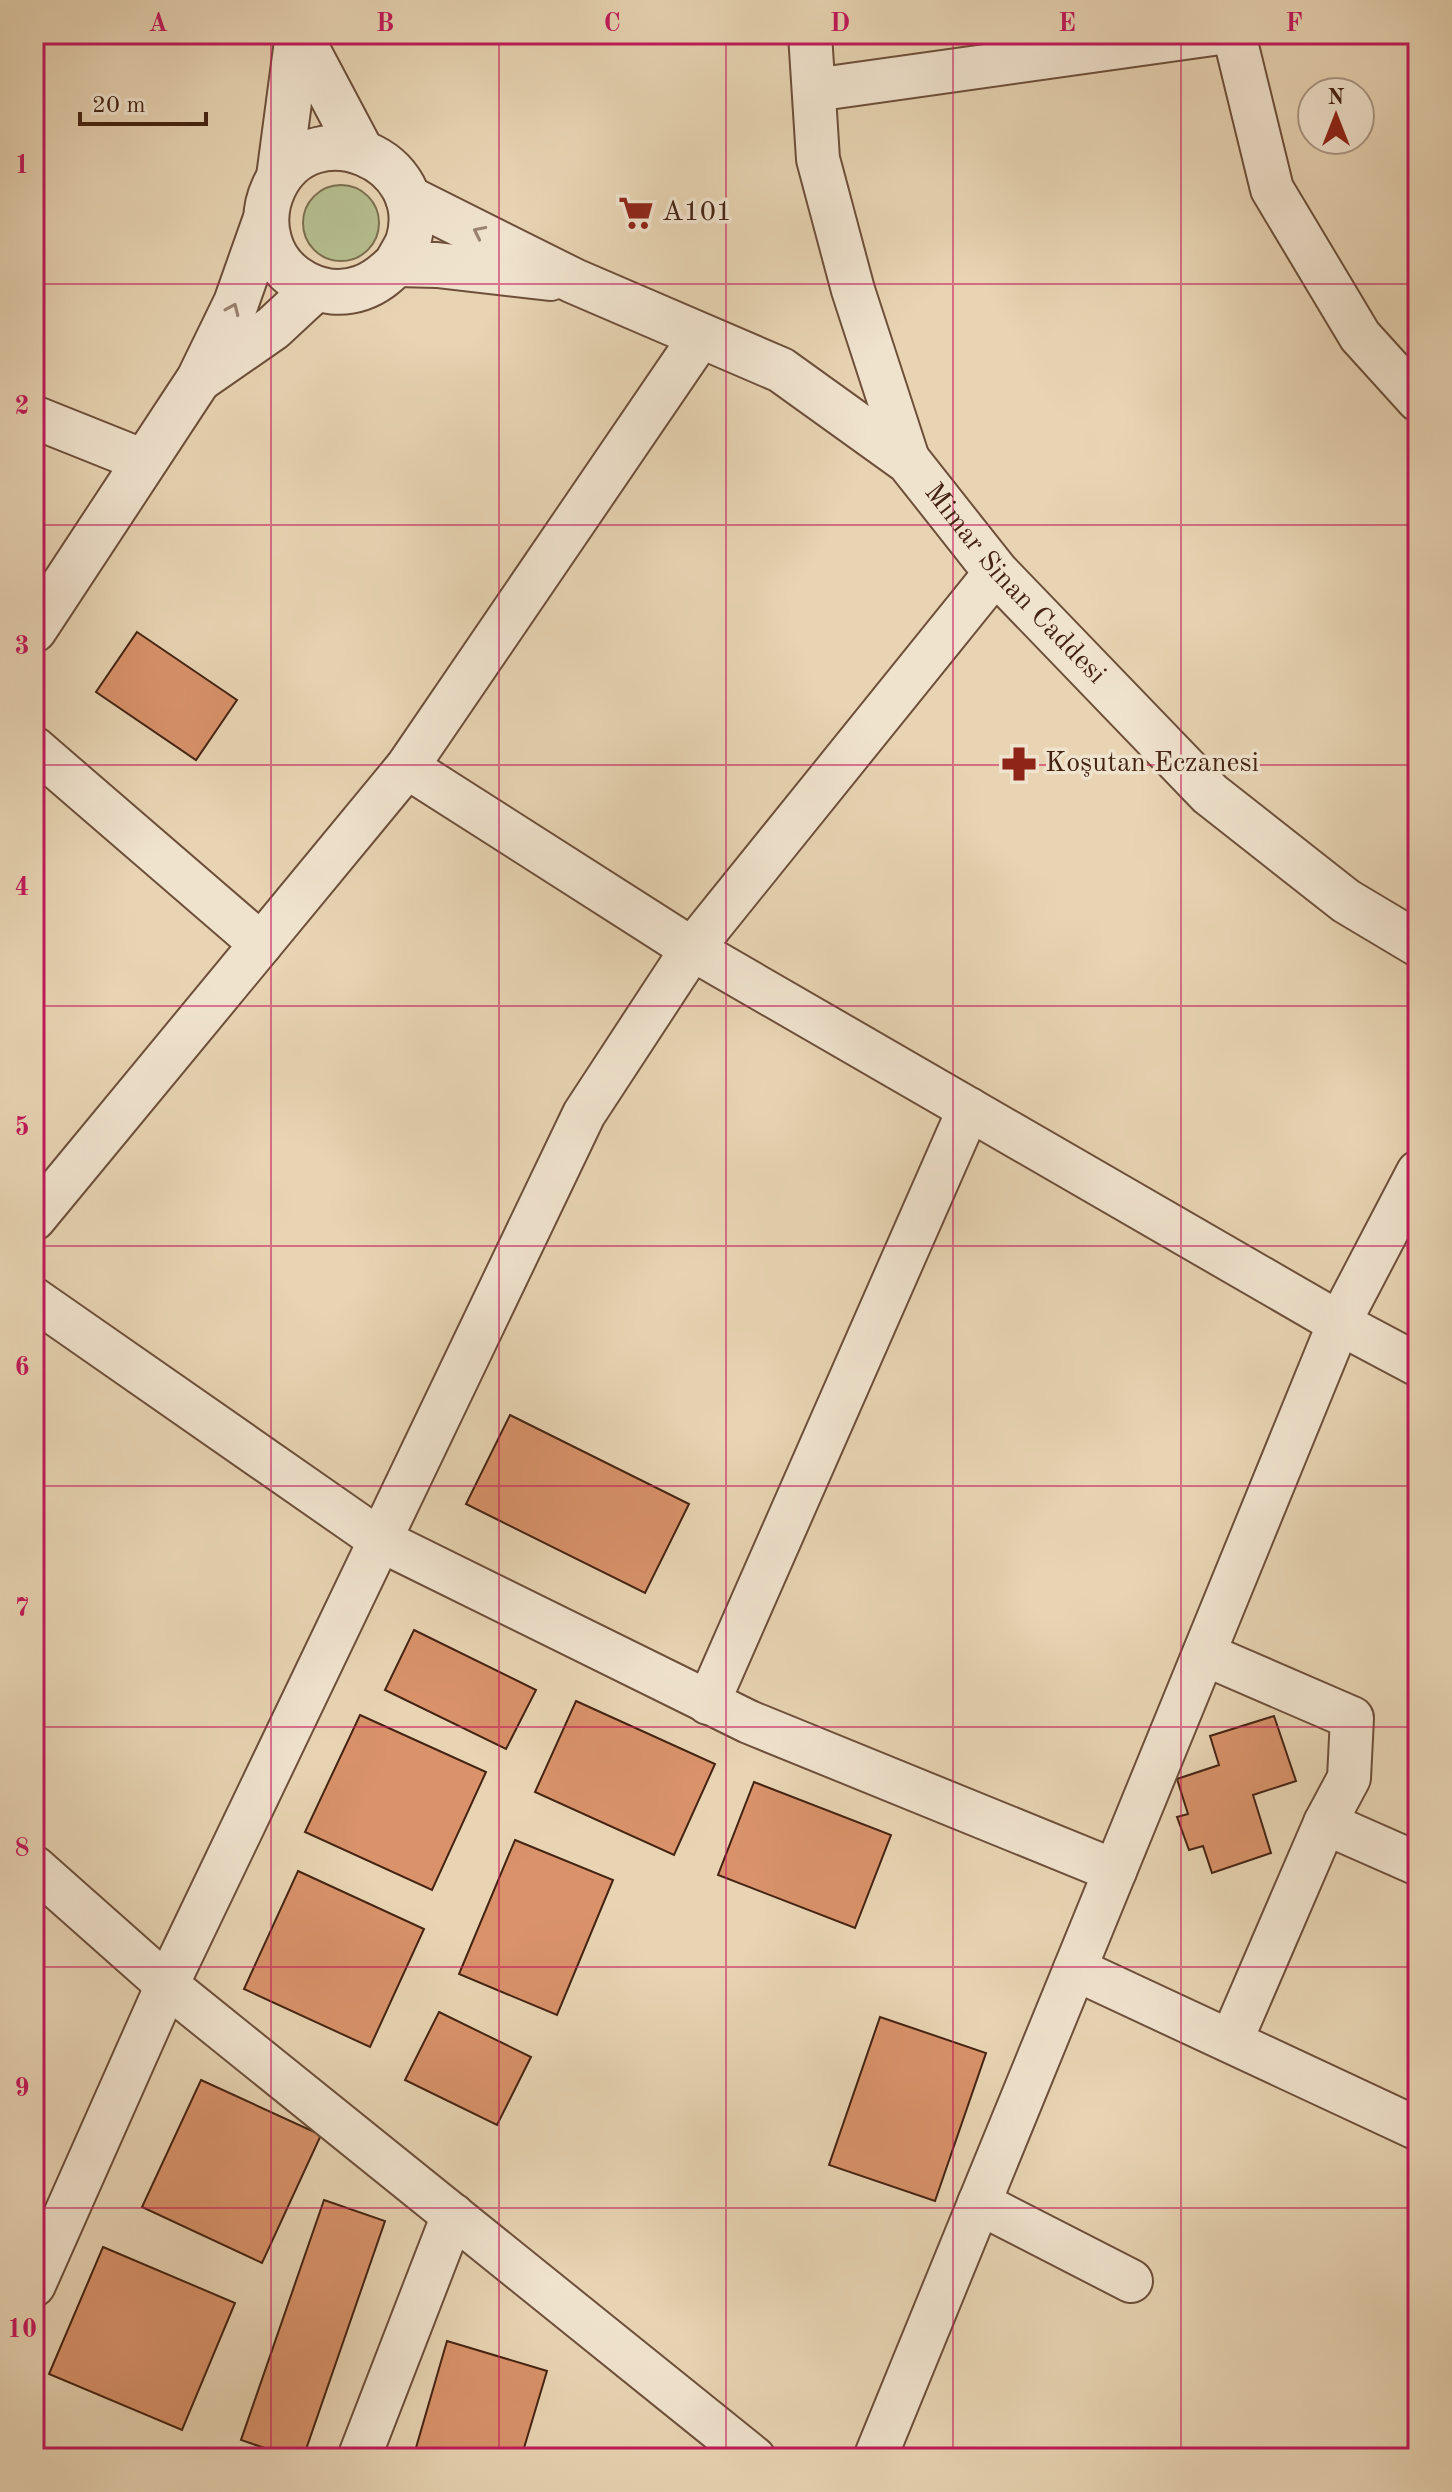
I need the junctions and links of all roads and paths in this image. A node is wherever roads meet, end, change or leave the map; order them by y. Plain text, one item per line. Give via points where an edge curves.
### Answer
1 (298, 34) edge
2 (810, 34) edge
3 (1213, 34) edge
4 (1234, 34) edge
5 (814, 90) junction
6 (361, 151) junction
7 (279, 177) junction
8 (408, 198) junction
9 (265, 221) junction
10 (396, 264) junction
11 (574, 281) junction
12 (315, 289) junction
13 (701, 336) junction
14 (199, 379) junction
15 (1418, 400) edge
16 (34, 417) edge
17 (144, 461) junction
18 (909, 462) junction
19 (996, 572) junction
20 (34, 630) edge
21 (34, 748) edge
22 (407, 767) junction
23 (261, 944) junction
24 (1418, 944) edge
25 (692, 949) junction
26 (969, 1109) junction
27 (1418, 1172) edge
28 (34, 1219) edge
29 (34, 1299) edge
30 (1339, 1323) junction
31 (1418, 1365) edge
32 (380, 1540) junction
33 (1204, 1654) junction
34 (708, 1703) junction
35 (1325, 1823) junction
36 (1418, 1864) edge
37 (34, 1867) edge
38 (1115, 1871) junction
39 (1075, 1969) junction
40 (167, 1985) junction
41 (1231, 2041) junction
42 (1418, 2129) edge
43 (979, 2203) junction
44 (453, 2215) junction
45 (1131, 2281) dead end
46 (34, 2285) edge
47 (359, 2458) edge
48 (754, 2458) edge
49 (875, 2458) edge

1 - 6 street
1 - 7 street
2 - 5 street
3 - 5 street
4 - 15 street via 1272,189 1360,336
5 - 18 street via 818,159 853,290
6 - 7 street via 315,151
6 - 8 street via 397,177
7 - 9 street
8 - 10 street via 407,243
11 -> 8 street
9 - 12 street via 279,262
14 -> 9 street via 236,303
10 - 11 street
10 - 12 street via 360,289
11 - 13 street, Mimar Sinan Caddesi
12 - 14 street via 273,328
13 - 18 street, Mimar Sinan Caddesi via 781,370
13 - 22 street
14 - 17 street
16 - 17 street
17 - 20 street
18 - 19 street, Mimar Sinan Caddesi
19 - 24 street, Mimar Sinan Caddesi via 1210,794 1346,901
19 - 25 street
21 - 23 street
22 - 23 street
22 - 25 street
23 - 28 street
25 - 26 street
25 - 32 street via 584,1114
26 - 30 street
26 - 34 street
27 - 30 street
29 - 32 street
30 - 31 street
30 - 33 street
32 - 34 street
32 - 40 street
33 - 35 street via 1352,1718 1349,1778
33 - 38 street
34 - 38 street
35 - 36 street
35 - 41 street
37 - 40 street
38 - 39 street
39 - 41 street
39 - 43 street
40 - 44 street
40 - 46 street
41 - 42 street
43 - 45 street
43 - 49 street
44 - 47 street
44 - 48 street

